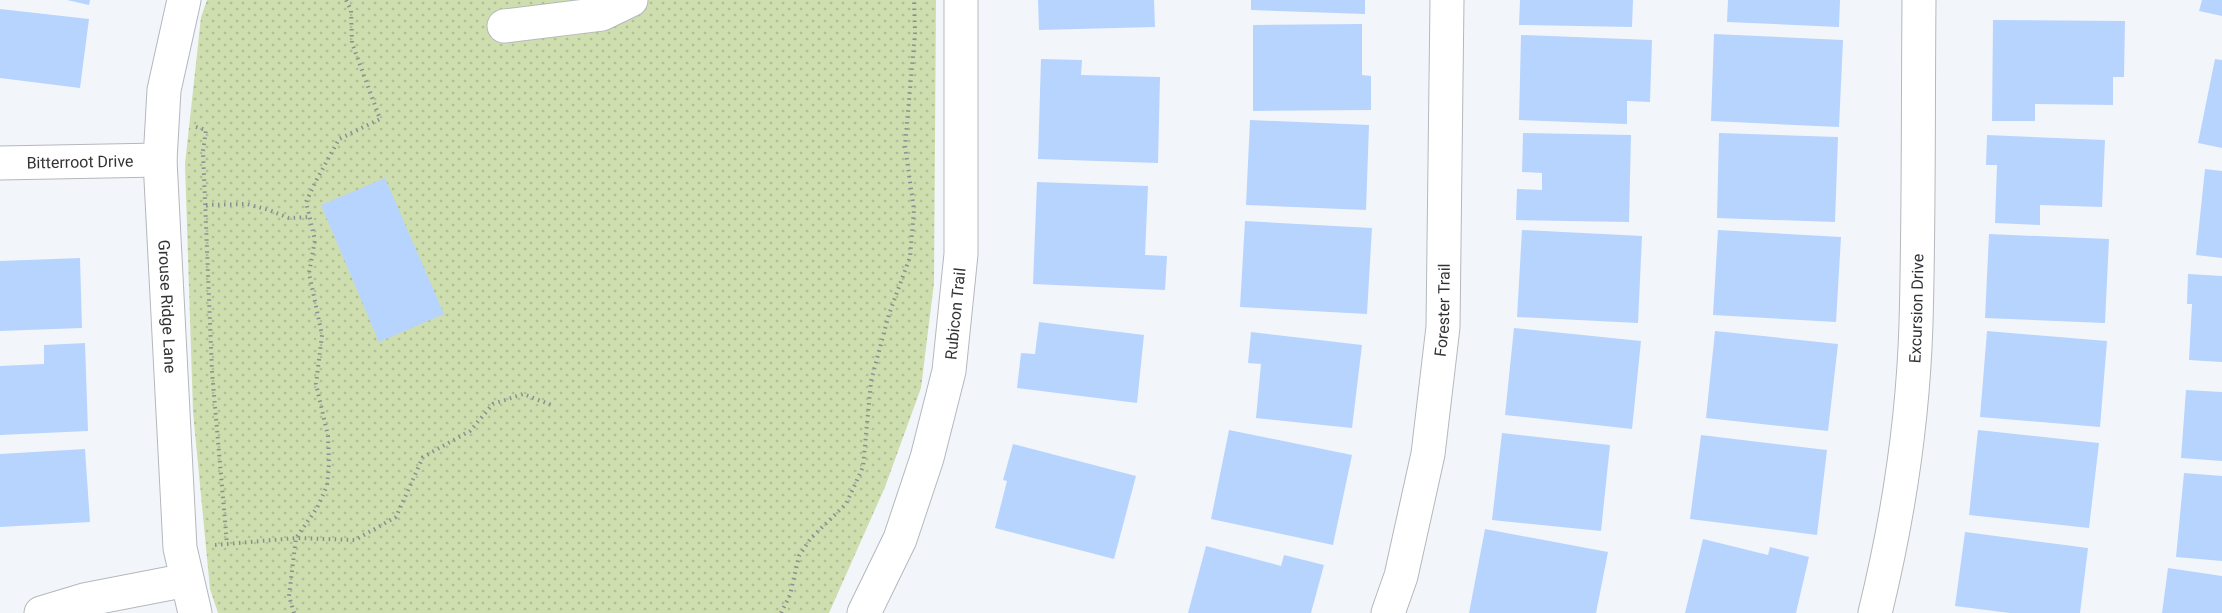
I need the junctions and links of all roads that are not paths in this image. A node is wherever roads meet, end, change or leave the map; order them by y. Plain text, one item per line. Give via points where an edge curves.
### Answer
1 (184, 0) edge
2 (631, 0) edge
3 (961, 0) edge
4 (1447, 0) edge
5 (1919, 0) edge
6 (504, 26) dead end
7 (160, 160) junction
8 (0, 163) edge
9 (187, 580) junction
10 (41, 613) edge
11 (195, 613) edge
12 (864, 613) edge
13 (1388, 613) edge
14 (1875, 613) edge

1 - 7 street, Grouse Ridge Lane via 164,90
2 - 6 street via 602,14
3 - 12 street, Rubicon Trail via 961,254 949,371 927,458 900,539
4 - 13 street, Forester Trail via 1443,327 1428,453 1401,576
5 - 14 street, Excursion Drive via 1916,326 1906,441 1888,559
7 - 8 street, Bitterroot Drive
7 - 9 street, Grouse Ridge Lane via 180,548
9 - 10 street via 84,600
9 - 11 street, Grouse Ridge Lane

